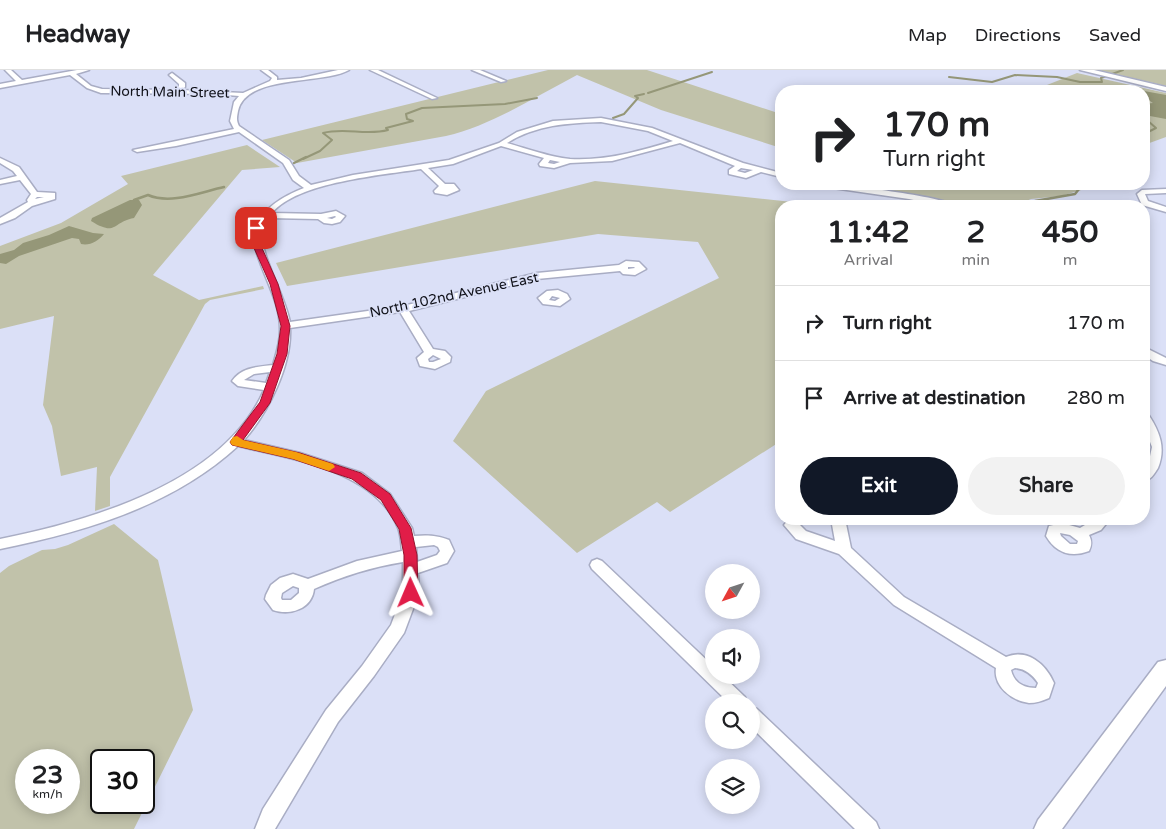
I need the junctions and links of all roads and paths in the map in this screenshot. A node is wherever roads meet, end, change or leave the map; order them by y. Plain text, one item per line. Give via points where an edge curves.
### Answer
1 (8, 70) edge
2 (86, 70) edge
3 (264, 70) edge
4 (346, 70) edge
5 (373, 70) edge
6 (478, 70) edge
7 (1087, 71) edge
8 (72, 73) junction
9 (172, 75) dead end
10 (503, 81) dead end
11 (20, 82) junction
12 (272, 82) junction
13 (1149, 85) edge
14 (1150, 85) edge
15 (0, 86) edge
16 (1166, 89) edge
17 (176, 92) junction
18 (244, 94) junction
19 (434, 98) dead end
20 (238, 130) junction
21 (680, 140) junction
22 (501, 144) junction
23 (137, 150) dead end
24 (0, 160) edge
25 (423, 167) junction
26 (775, 174) edge
27 (22, 177) junction
28 (0, 182) edge
29 (443, 186) dead end
30 (310, 188) junction
31 (860, 190) edge
32 (1150, 190) edge
33 (1150, 190) edge
34 (1166, 191) edge
35 (35, 194) junction
36 (923, 200) edge
37 (1144, 200) edge
38 (29, 204) junction
39 (1150, 205) edge
40 (1166, 210) edge
41 (265, 215) junction
42 (322, 218) dead end
43 (0, 221) edge
44 (622, 268) dead end
45 (537, 276) junction
46 (549, 293) dead end
47 (403, 309) junction
48 (286, 326) junction
49 (430, 353) dead end
50 (1150, 354) edge
51 (1162, 361) edge
52 (277, 368) junction
53 (1166, 370) edge
54 (271, 387) junction
55 (1150, 427) edge
56 (236, 442) junction
57 (1150, 470) edge
58 (791, 525) edge
59 (839, 525) edge
60 (1097, 525) edge
61 (1079, 534) dead end
62 (0, 544) edge
63 (844, 550) junction
64 (409, 556) junction
65 (597, 565) dead end
66 (306, 586) dead end
67 (1005, 665) dead end
68 (1166, 669) edge
69 (731, 694) edge
70 (760, 724) edge
71 (265, 829) edge
72 (869, 829) edge
73 (1047, 829) edge

1 - 11 street
2 - 8 street
3 - 12 street via 275,78
4 - 12 street via 301,80
5 - 19 street
6 - 10 street
7 - 13 street
8 - 11 street
8 - 17 street, North Main Street via 95,90
9 - 17 street via 182,83
11 - 15 street
12 - 18 street
14 - 16 street
17 - 18 street, North Main Street
18 - 20 street via 233,120
20 - 23 street
20 - 30 street via 286,162 296,178
21 - 22 street via 635,124 590,120 553,123 519,133
21 - 22 street via 629,156 569,160 550,166 543,164 548,156
21 - 26 street via 740,165 732,172 746,176 760,170
22 - 25 street via 474,155
24 - 27 street via 16,169
25 - 29 street
25 - 30 street via 353,177
27 - 28 street
27 - 35 street
30 - 41 street via 288,198
31 - 36 street
32 - 37 street via 1142,192
33 - 34 street
35 - 38 street
35 - 38 street via 52,197
38 - 43 street
39 - 40 street
41 - 42 street
41 - 48 street via 256,228 256,238
44 - 45 street, North 102nd Avenue East
45 - 46 street
45 - 47 street, North 102nd Avenue East
47 - 48 street, North 102nd Avenue East
47 - 49 street
48 - 52 street
50 - 51 street
51 - 53 street
52 - 54 street
52 - 54 street via 246,373 238,381
54 - 56 street via 265,403
55 - 57 street via 1159,446 1158,456
56 - 62 street via 194,474 144,502 48,535
56 - 64 street via 296,456 356,476 385,497 405,528
58 - 63 street via 801,535
59 - 63 street
60 - 61 street
63 - 67 street via 899,601
64 - 66 street via 376,561 326,576
64 - 71 street via 411,593 398,628 332,716
65 - 69 street
68 - 73 street
70 - 72 street

